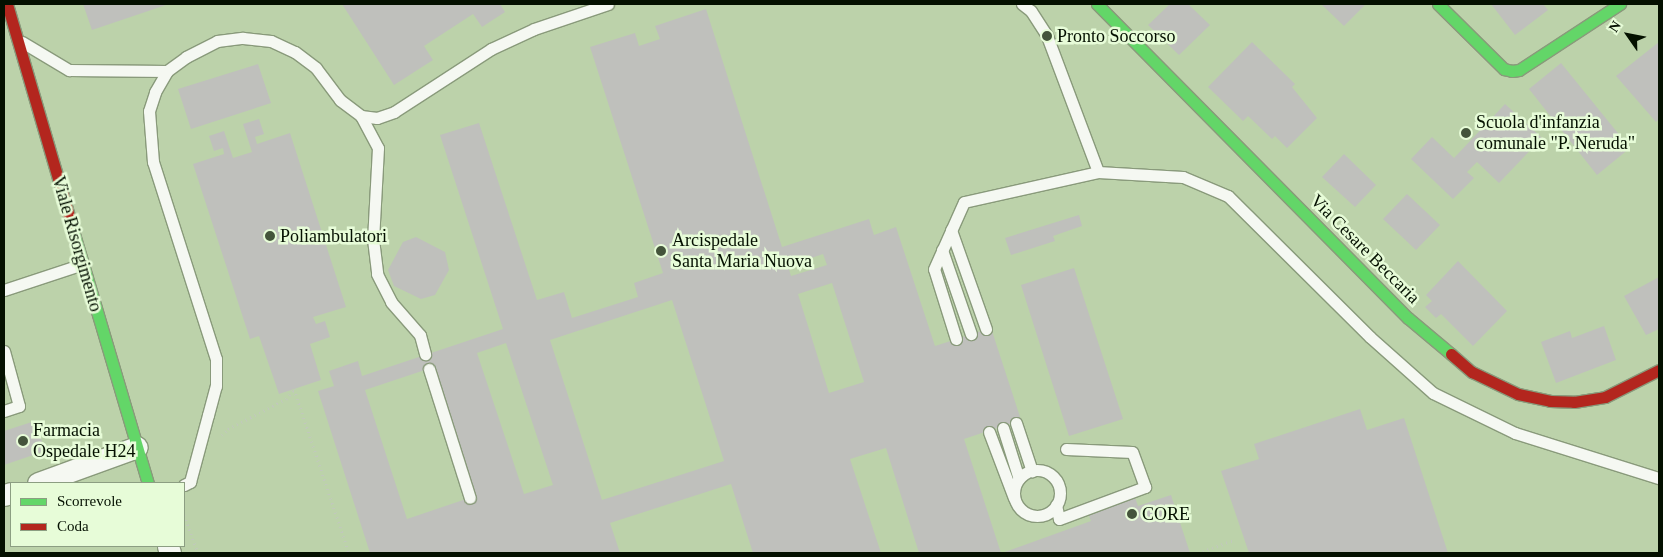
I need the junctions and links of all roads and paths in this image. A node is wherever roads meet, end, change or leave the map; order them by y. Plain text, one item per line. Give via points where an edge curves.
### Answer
1 (7, 4) edge
2 (608, 4) edge
3 (1022, 4) edge
4 (1097, 4) edge
5 (1438, 4) edge
6 (1620, 4) edge
7 (18, 40) junction
8 (168, 71) junction
9 (361, 116) junction
10 (1098, 172) junction
11 (951, 230) junction
12 (942, 250) junction
13 (83, 264) junction
14 (4, 290) edge
15 (986, 329) dead end
16 (971, 334) dead end
17 (956, 339) dead end
18 (4, 351) edge
19 (425, 354) dead end
20 (429, 369) dead end
21 (1659, 370) edge
22 (4, 411) edge
23 (1016, 422) dead end
24 (1003, 428) dead end
25 (989, 432) dead end
26 (220, 438) dead end
27 (137, 447) junction
28 (1066, 450) dead end
29 (1032, 471) junction
30 (1659, 478) edge
31 (1019, 479) junction
32 (41, 482) edge
33 (148, 482) edge
34 (185, 484) edge
35 (470, 498) dead end
36 (1015, 499) junction
37 (1056, 505) junction
38 (185, 518) edge
39 (1234, 540) dead end
40 (198, 553) edge
41 (349, 553) edge
42 (1198, 553) edge

1 - 7 street, Viale Risorgimento
2 - 9 lane via 534,29 491,49 394,112 377,118
3 - 10 lane via 1032,11 1048,36
4 - 21 street, Via Cesare Beccaria via 1408,318 1472,372 1518,394 1568,402 1605,397
5 - 6 street via 1504,69 1512,71 1519,70
7 - 8 lane via 69,70
7 - 13 street, Viale Risorgimento
8 - 9 lane via 186,57 217,41 243,38 270,41 295,52 316,68 340,100
8 - 34 lane via 154,92 149,111 153,162 216,359 216,386 190,482
9 - 19 lane via 378,148 372,239 377,274 391,302 420,335
10 - 11 lane via 964,202
10 - 30 lane via 1182,177 1228,196 1370,337 1433,393 1514,433
11 - 12 lane
11 - 15 lane
12 - 16 lane
12 - 17 lane via 934,269
13 - 14 lane
13 - 27 street, Viale Risorgimento
18 - 22 lane via 20,406
20 - 35 lane
23 - 29 lane
24 - 31 lane
25 - 36 lane via 1008,490
26 - 41 path via 228,429 286,399 294,389
27 - 32 street
27 - 33 street, Viale Risorgimento
28 - 37 lane via 1132,452 1145,487 1059,519
29 - 31 lane
29 - 37 lane via 1047,472 1053,477 1060,491
31 - 36 lane
36 - 37 lane via 1018,506 1030,515 1044,515
38 - 40 path
39 - 42 path

